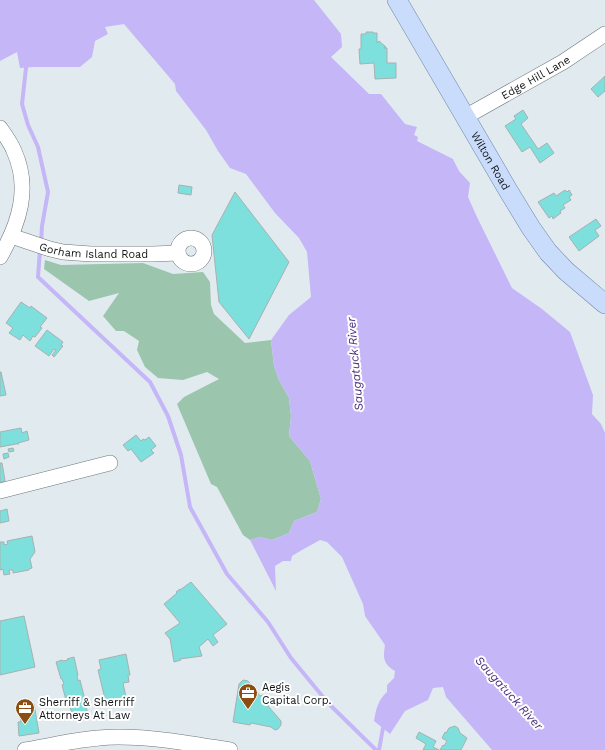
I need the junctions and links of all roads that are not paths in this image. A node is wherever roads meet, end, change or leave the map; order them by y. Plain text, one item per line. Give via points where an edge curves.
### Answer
1 (397, 0) edge
2 (605, 34) edge
3 (465, 117) junction
4 (0, 128) edge
5 (18, 238) junction
6 (1, 253) edge
7 (178, 253) dead end
8 (605, 304) edge
9 (110, 463) dead end
10 (0, 491) edge
11 (63, 747) edge
12 (34, 749) edge
13 (230, 750) edge

1 - 3 main road, Wilton Road
2 - 3 street, Edge Hill Lane via 563,62
3 - 8 main road, Wilton Road via 543,245 566,271
4 - 5 street via 14,152 22,178
5 - 6 street
5 - 7 street, Gorham Island Road via 63,252
9 - 10 street
11 - 12 street
11 - 13 street via 117,737 169,740

